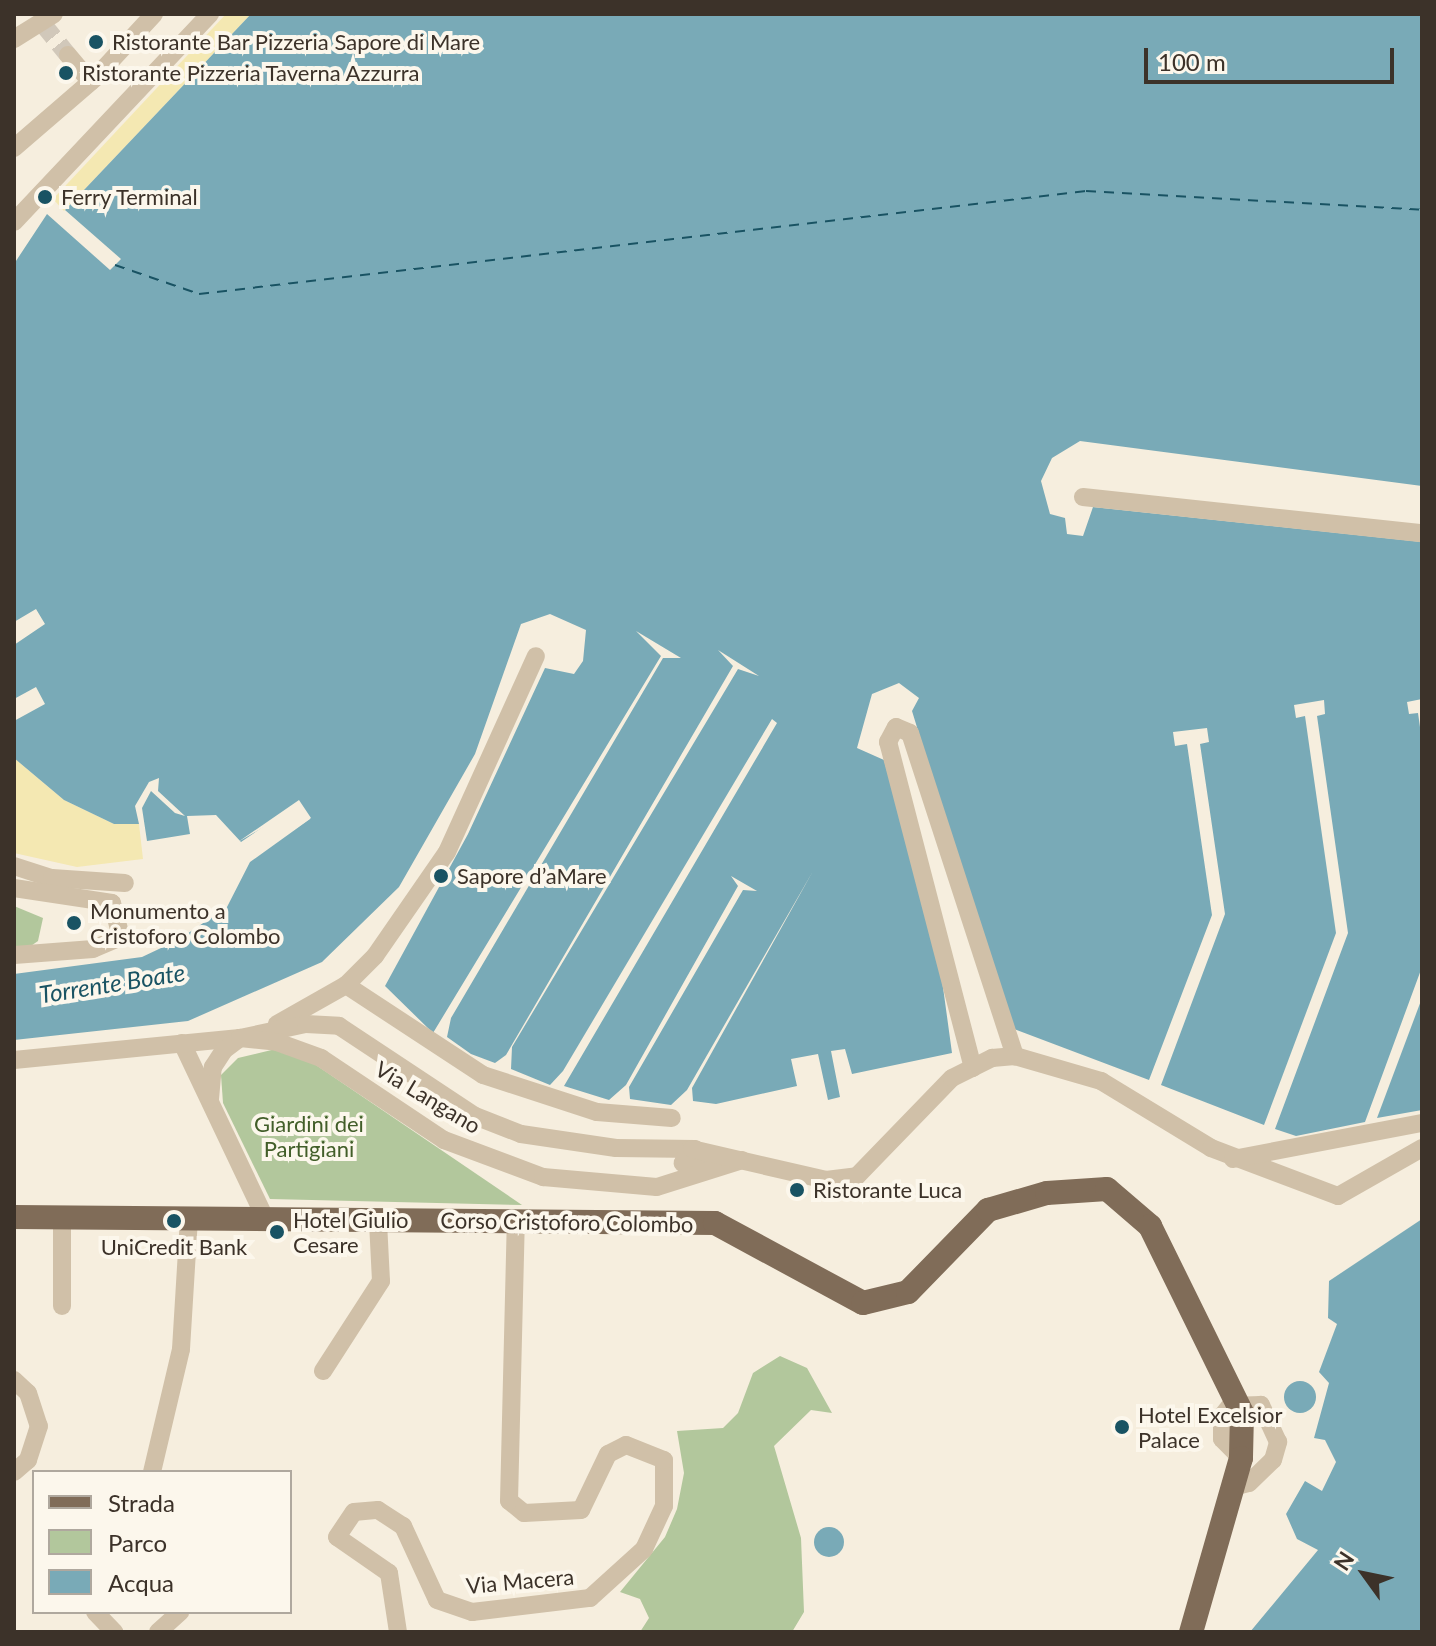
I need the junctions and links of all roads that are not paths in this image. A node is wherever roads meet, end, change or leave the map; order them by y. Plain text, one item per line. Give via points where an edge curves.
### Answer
1 (154, 14) edge
2 (210, 14) edge
3 (43, 18) edge
4 (14, 39) edge
5 (68, 55) tunnel mouth
6 (91, 82) junction
7 (14, 148) edge
8 (14, 222) edge
9 (1083, 497) dead end
10 (1422, 533) edge
11 (536, 656) dead end
12 (14, 866) edge
13 (125, 883) dead end
14 (14, 888) edge
15 (14, 955) edge
16 (346, 985) junction
17 (268, 1029) junction
18 (240, 1038) junction
19 (182, 1043) junction
20 (1015, 1056) junction
21 (14, 1060) edge
22 (973, 1068) junction
23 (210, 1099) junction
24 (672, 1118) dead end
25 (1422, 1123) edge
26 (1422, 1148) edge
27 (1233, 1159) junction
28 (742, 1160) junction
29 (692, 1165) junction
30 (14, 1217) edge
31 (62, 1218) junction
32 (189, 1219) junction
33 (266, 1220) junction
34 (378, 1221) junction
35 (516, 1222) junction
36 (62, 1306) dead end
37 (323, 1371) dead end
38 (14, 1380) edge
39 (1240, 1404) junction
40 (152, 1470) edge
41 (14, 1472) edge
42 (1233, 1487) junction
43 (97, 1614) edge
44 (178, 1614) edge
45 (114, 1632) edge
46 (158, 1632) edge
47 (398, 1632) edge
48 (1191, 1632) edge

1 - 6 street
2 - 8 street
3 - 4 street
5 - 6 street
6 - 7 street
9 - 10 street
11 - 16 street via 447,852 375,956
12 - 13 street via 52,878
14 - 15 street via 112,903 121,937 93,949
16 - 17 street
16 - 24 street via 483,1075 597,1112
17 - 18 street, Via Langano
17 - 29 street, Via Langano via 339,1026 475,1116 521,1134
18 - 19 street, Via Langano
18 - 23 street via 213,1067
18 - 29 street, Via Langano via 321,1058 444,1140 543,1177 597,1187
19 - 21 street, Via Langano
19 - 23 street
20 - 22 street
20 - 22 street via 910,733 896,727 888,742
20 - 27 street via 1101,1081
22 - 28 street via 952,1078 857,1176 826,1180
23 - 33 street
25 - 27 street
26 - 27 street via 1338,1196
28 - 29 street
28 - 29 street
30 - 31 main road, Corso Cristoforo Colombo
31 - 32 main road, Corso Cristoforo Colombo
31 - 36 street
32 - 33 main road, Corso Cristoforo Colombo
32 - 40 street via 181,1349
33 - 34 main road, Corso Cristoforo Colombo
34 - 35 main road, Corso Cristoforo Colombo
34 - 37 street via 381,1281
35 - 39 main road, Corso Cristoforo Colombo via 735,1228 799,1274 863,1303 908,1292 988,1210 1047,1193 1107,1189 1150,1226
35 - 47 street, Via Macera via 509,1501 524,1513 581,1510 608,1454 626,1445 664,1460 664,1506 644,1549 590,1598 472,1612 437,1600 403,1526 378,1510 354,1512 337,1537 389,1573
38 - 41 street via 28,1393 39,1426 28,1460
39 - 42 main road via 1241,1458
39 - 42 street via 1261,1405 1278,1442 1263,1474
42 - 48 main road
43 - 45 street
44 - 46 street

